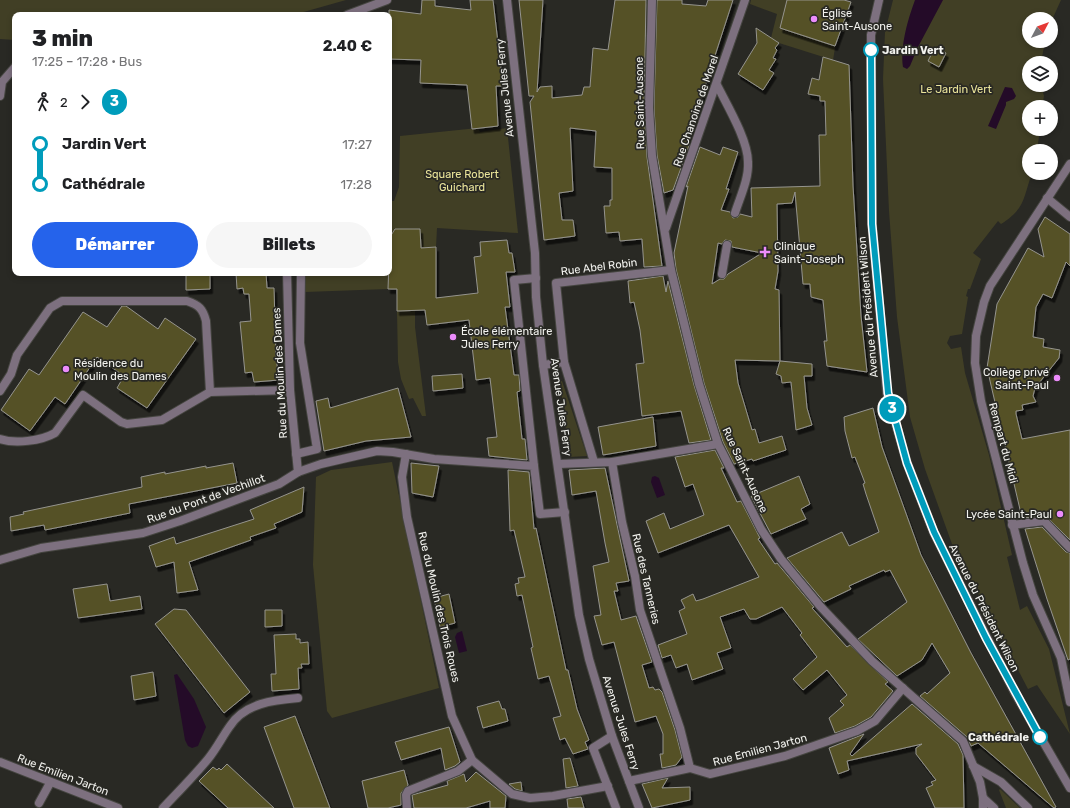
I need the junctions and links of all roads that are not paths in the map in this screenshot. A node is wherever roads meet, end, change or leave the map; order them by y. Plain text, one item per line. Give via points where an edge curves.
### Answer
1 (386, 0) edge
2 (507, 0) edge
3 (652, 0) edge
4 (745, 0) edge
5 (879, 0) edge
6 (356, 12) edge
7 (12, 70) edge
8 (716, 86) junction
9 (0, 96) edge
10 (1070, 164) edge
11 (1047, 198) junction
12 (735, 213) dead end
13 (1070, 217) edge
14 (665, 229) junction
15 (727, 245) dead end
16 (672, 270) junction
17 (722, 274) dead end
18 (287, 276) edge
19 (301, 276) edge
20 (536, 278) junction
21 (564, 362) junction
22 (543, 365) junction
23 (290, 390) junction
24 (0, 391) edge
25 (210, 392) junction
26 (0, 439) edge
27 (718, 444) junction
28 (296, 454) junction
29 (406, 454) junction
30 (594, 462) junction
31 (612, 462) junction
32 (558, 464) junction
33 (534, 466) junction
34 (298, 472) junction
35 (565, 512) junction
36 (1012, 525) junction
37 (1070, 548) edge
38 (0, 560) edge
39 (903, 688) junction
40 (298, 698) dead end
41 (1070, 702) edge
42 (612, 736) junction
43 (472, 760) junction
44 (0, 762) edge
45 (974, 766) junction
46 (690, 768) junction
47 (628, 781) junction
48 (50, 783) junction
49 (608, 786) junction
50 (1070, 788) edge
51 (983, 798) junction
52 (39, 803) dead end
53 (118, 808) edge
54 (163, 808) edge
55 (406, 808) edge
56 (616, 808) edge
57 (639, 808) edge
58 (983, 808) edge
59 (994, 808) edge
60 (1028, 808) edge

1 - 6 street
2 - 20 street, Avenue Jules Ferry
3 - 14 street, Rue Saint-Ausone via 650,136
4 - 8 street, Rue Chanoine de Morel
5 - 50 street, Avenue du Président Wilson via 871,35 872,224 888,393 907,463 934,532 1015,693
7 - 9 street via 2,82
8 - 12 street via 733,116 748,162 747,175
8 - 14 street, Rue Chanoine de Morel
10 - 11 street, Rempart du Midi
11 - 13 street
11 - 36 street, Rempart du Midi via 990,286 976,336 974,363 981,401
14 - 16 street, Rue Saint-Ausone
15 - 17 street
16 - 21 street, Rue Abel Robin via 556,283
16 - 27 street, Rue Saint-Ausone via 699,384
18 - 23 street, Rue du Moulin des Dames
19 - 28 street via 300,343 318,449
20 - 22 street, Avenue Jules Ferry
20 - 33 street via 514,280
21 - 22 street
21 - 30 street
22 - 32 street, Avenue Jules Ferry
23 - 25 street
23 - 28 street, Rue du Moulin des Dames
24 - 25 street via 11,374 17,355 55,304 62,301 187,301 203,310 206,321
25 - 26 street via 162,420 126,424 83,395 55,433 49,437 10,442
27 - 31 street
27 - 39 street, Rue Saint-Ausone via 761,529 781,559 820,606 872,661
28 - 34 street, Rue du Moulin des Dames
29 - 33 street, Rue du Pont de Vechillot via 434,459
29 - 34 street, Rue du Pont de Vechillot via 377,451 329,461
29 - 43 street, Rue du Moulin des Trois Roues via 402,477 407,517 452,716
30 - 31 street
30 - 32 street
31 - 46 street, Rue des Tanneries via 640,610 680,728
32 - 35 street, Avenue Jules Ferry
33 - 35 street via 540,514
34 - 38 street, Rue du Pont de Vechillot via 279,484 143,533 40,548
35 - 42 street, Avenue Jules Ferry via 579,615
36 - 37 street via 1044,521
36 - 41 street, Rempart du Midi via 1033,595 1061,658
39 - 45 street, Rue Saint-Ausone via 963,741
39 - 46 street, Rue Emilien Jarton via 875,722 857,731 744,767 710,774
40 - 54 street via 260,704 242,714 231,724 218,747 202,767
42 - 47 street, Avenue Jules Ferry
42 - 49 street via 593,748
43 - 49 street via 512,794 530,798
43 - 55 street via 458,771 408,791
44 - 48 street, Rue Emilien Jarton
45 - 51 street, Rue Saint-Ausone
45 - 60 street via 1001,782
46 - 47 street, Rue Emilien Jarton
47 - 57 street, Avenue Jules Ferry
48 - 52 street
48 - 53 street, Rue Emilien Jarton
49 - 56 street
51 - 58 street, Rue Saint-Ausone
51 - 59 street

